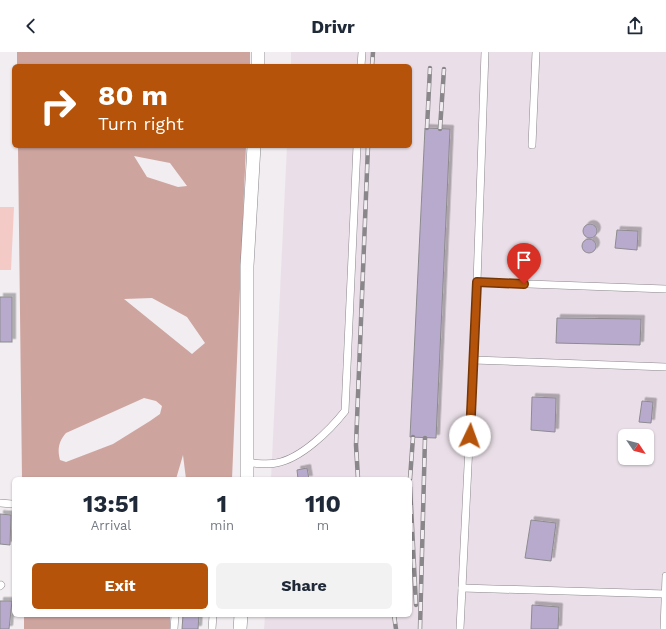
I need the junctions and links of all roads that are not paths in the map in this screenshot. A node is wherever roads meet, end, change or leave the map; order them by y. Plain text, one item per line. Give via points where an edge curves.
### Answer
1 (258, 52) edge
2 (362, 52) edge
3 (485, 52) edge
4 (536, 52) edge
5 (258, 64) edge
6 (361, 64) edge
7 (532, 145) dead end
8 (254, 148) edge
9 (357, 148) edge
10 (477, 282) junction
11 (666, 289) edge
12 (473, 360) junction
13 (666, 367) edge
14 (248, 463) junction
15 (247, 477) edge
16 (0, 503) edge
17 (12, 504) dead end
18 (666, 576) edge
19 (462, 588) junction
20 (665, 594) edge
21 (175, 617) edge
22 (213, 617) edge
23 (241, 617) edge
24 (174, 629) edge
25 (212, 629) edge
26 (240, 629) edge
27 (460, 629) edge
28 (664, 629) edge

1 - 5 street
2 - 6 lane
3 - 10 lane
4 - 7 lane
8 - 14 street via 248,266
9 - 14 lane via 345,411 334,425 290,459 275,463
10 - 11 lane
10 - 12 lane
12 - 13 lane
12 - 19 lane
14 - 15 street
16 - 17 lane
18 - 20 lane
19 - 20 lane
19 - 27 lane
20 - 28 lane
21 - 24 lane
22 - 25 lane
23 - 26 street

